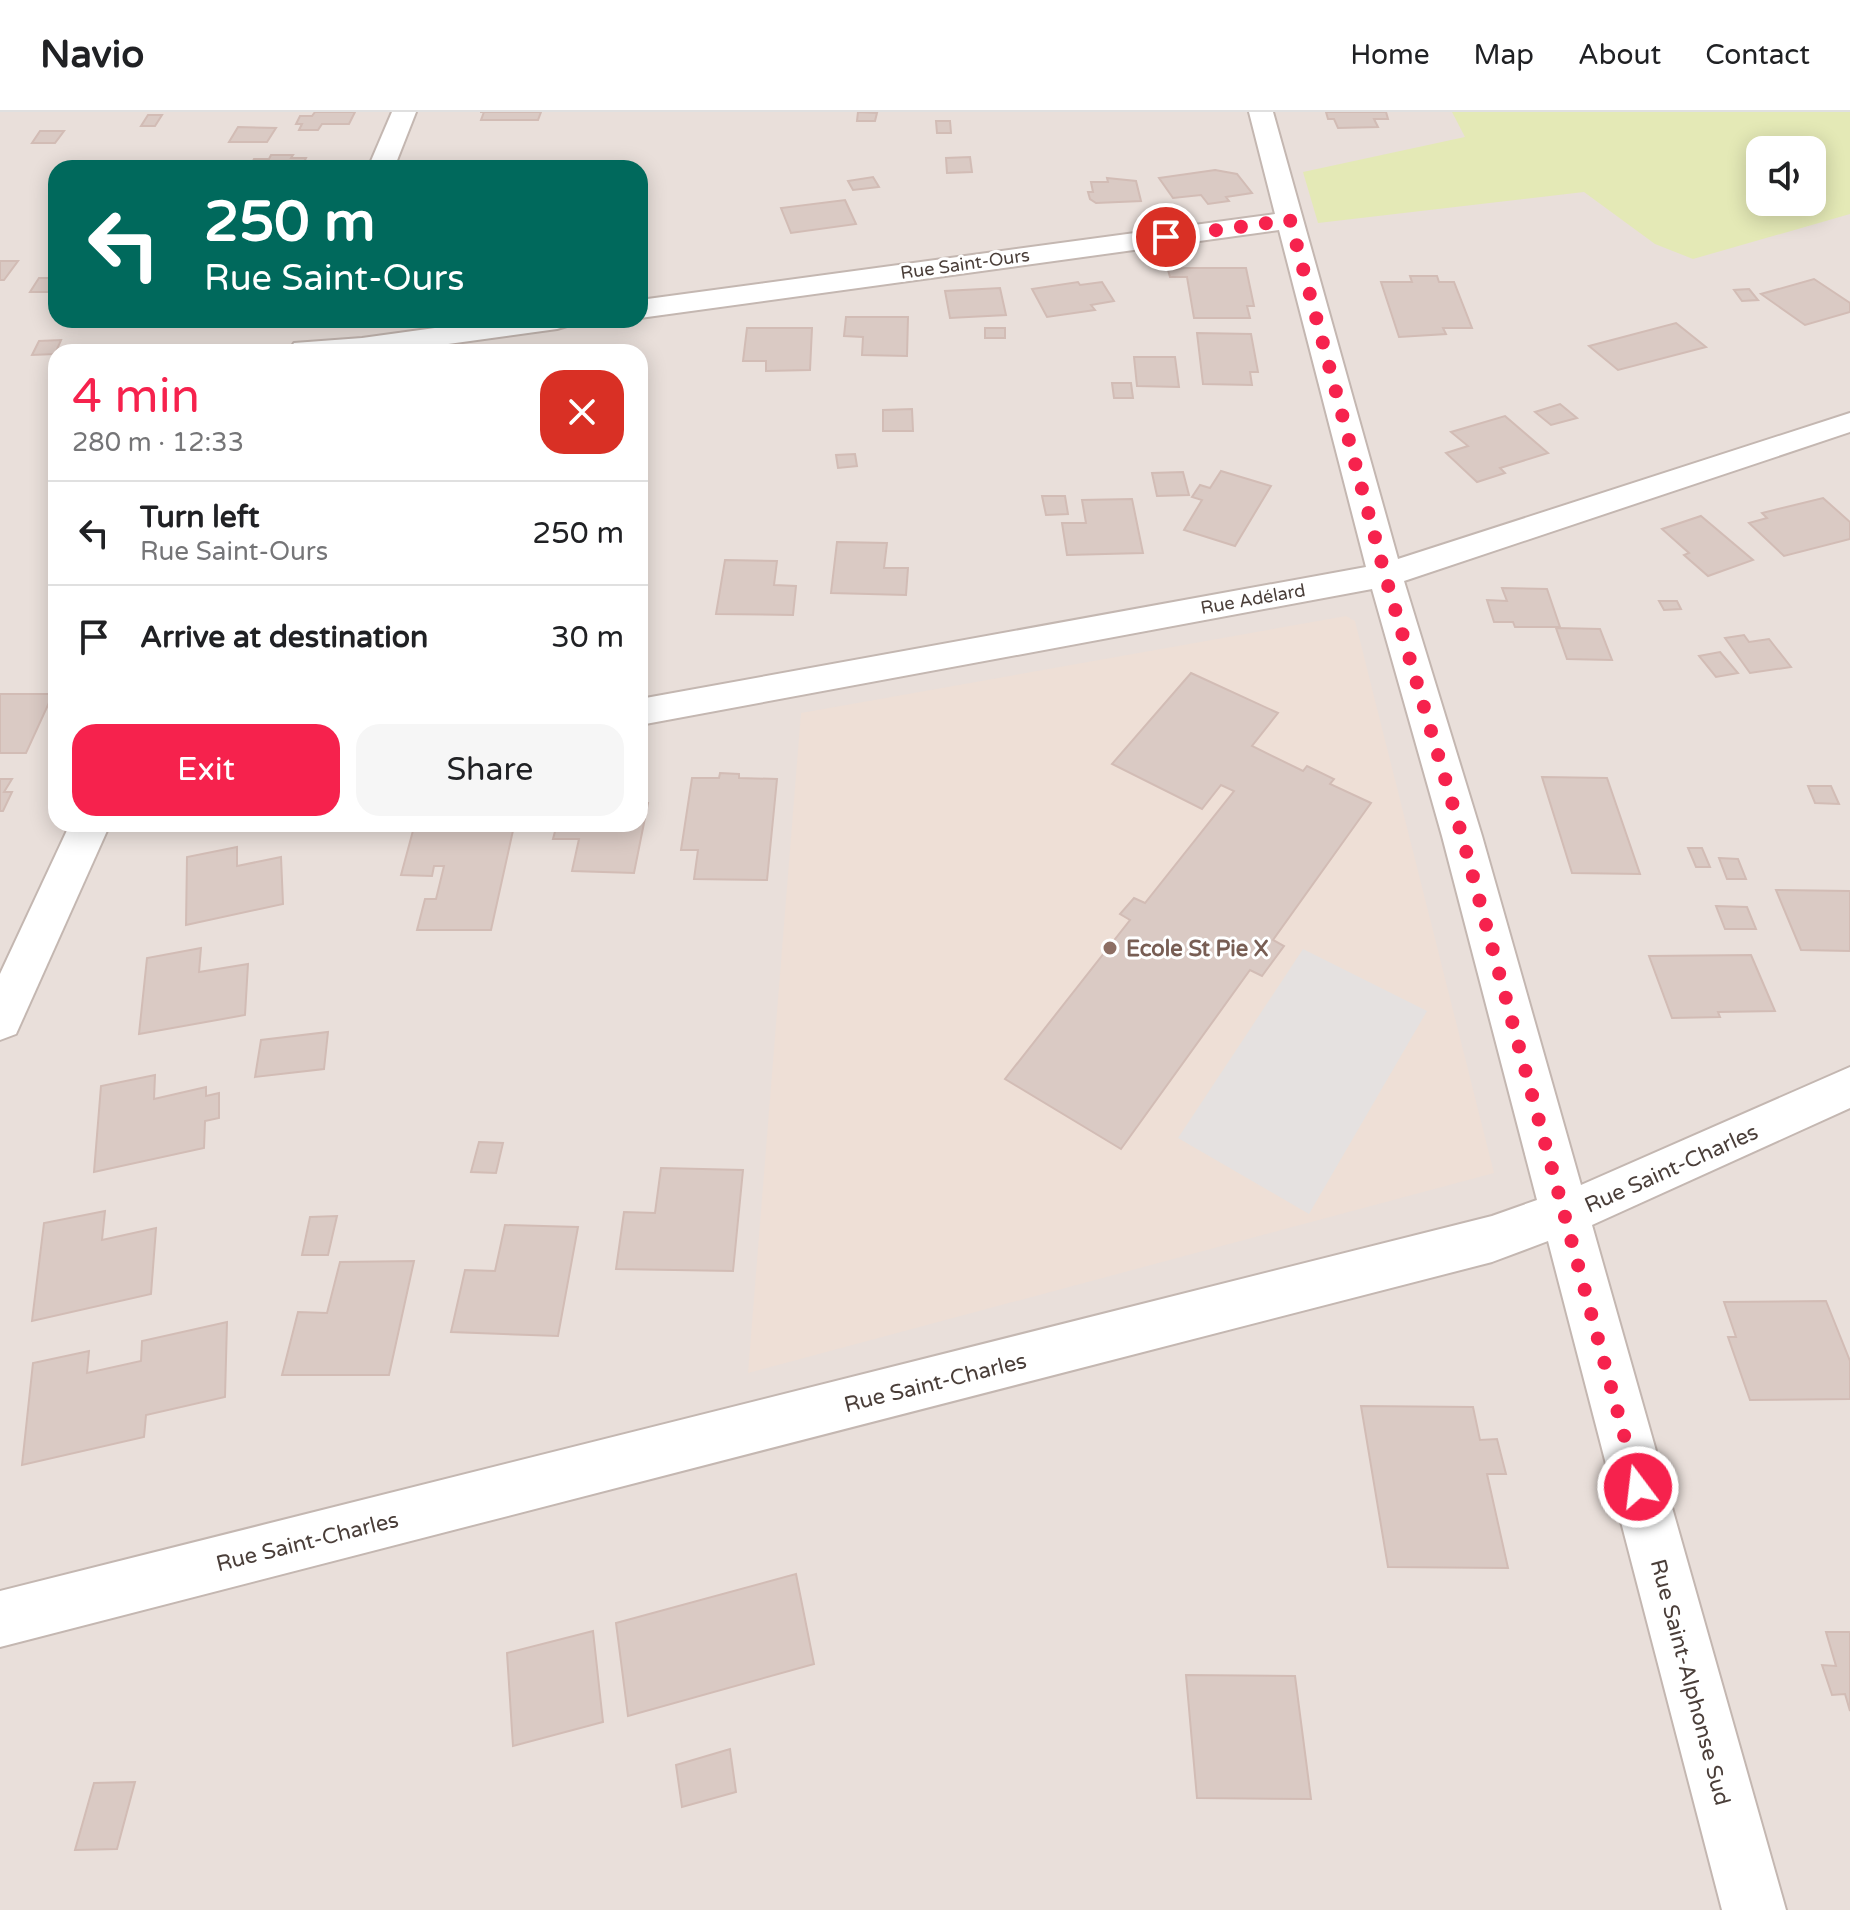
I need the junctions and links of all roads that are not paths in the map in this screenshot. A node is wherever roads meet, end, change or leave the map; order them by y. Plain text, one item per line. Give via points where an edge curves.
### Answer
1 (404, 112) edge
2 (1261, 112) edge
3 (384, 160) edge
4 (1290, 220) junction
5 (648, 308) edge
6 (499, 328) edge
7 (384, 344) edge
8 (1850, 422) edge
9 (1385, 575) junction
10 (648, 711) edge
11 (86, 832) edge
12 (0, 1021) edge
13 (1850, 1087) edge
14 (1563, 1215) junction
15 (0, 1619) edge
16 (1754, 1910) edge

1 - 3 street
2 - 4 street, Rue Saint-Alphonse Sud
4 - 5 street, Rue Saint-Ours
4 - 9 street, Rue Saint-Alphonse Sud
6 - 7 street
8 - 9 street, Rue Adélard
9 - 10 street, Rue Adélard
9 - 14 street, Rue Saint-Alphonse Sud via 1462,836
11 - 12 street
13 - 14 street, Rue Saint-Charles
14 - 15 street, Rue Saint-Charles via 1492,1239
14 - 16 street, Rue Saint-Alphonse Sud

